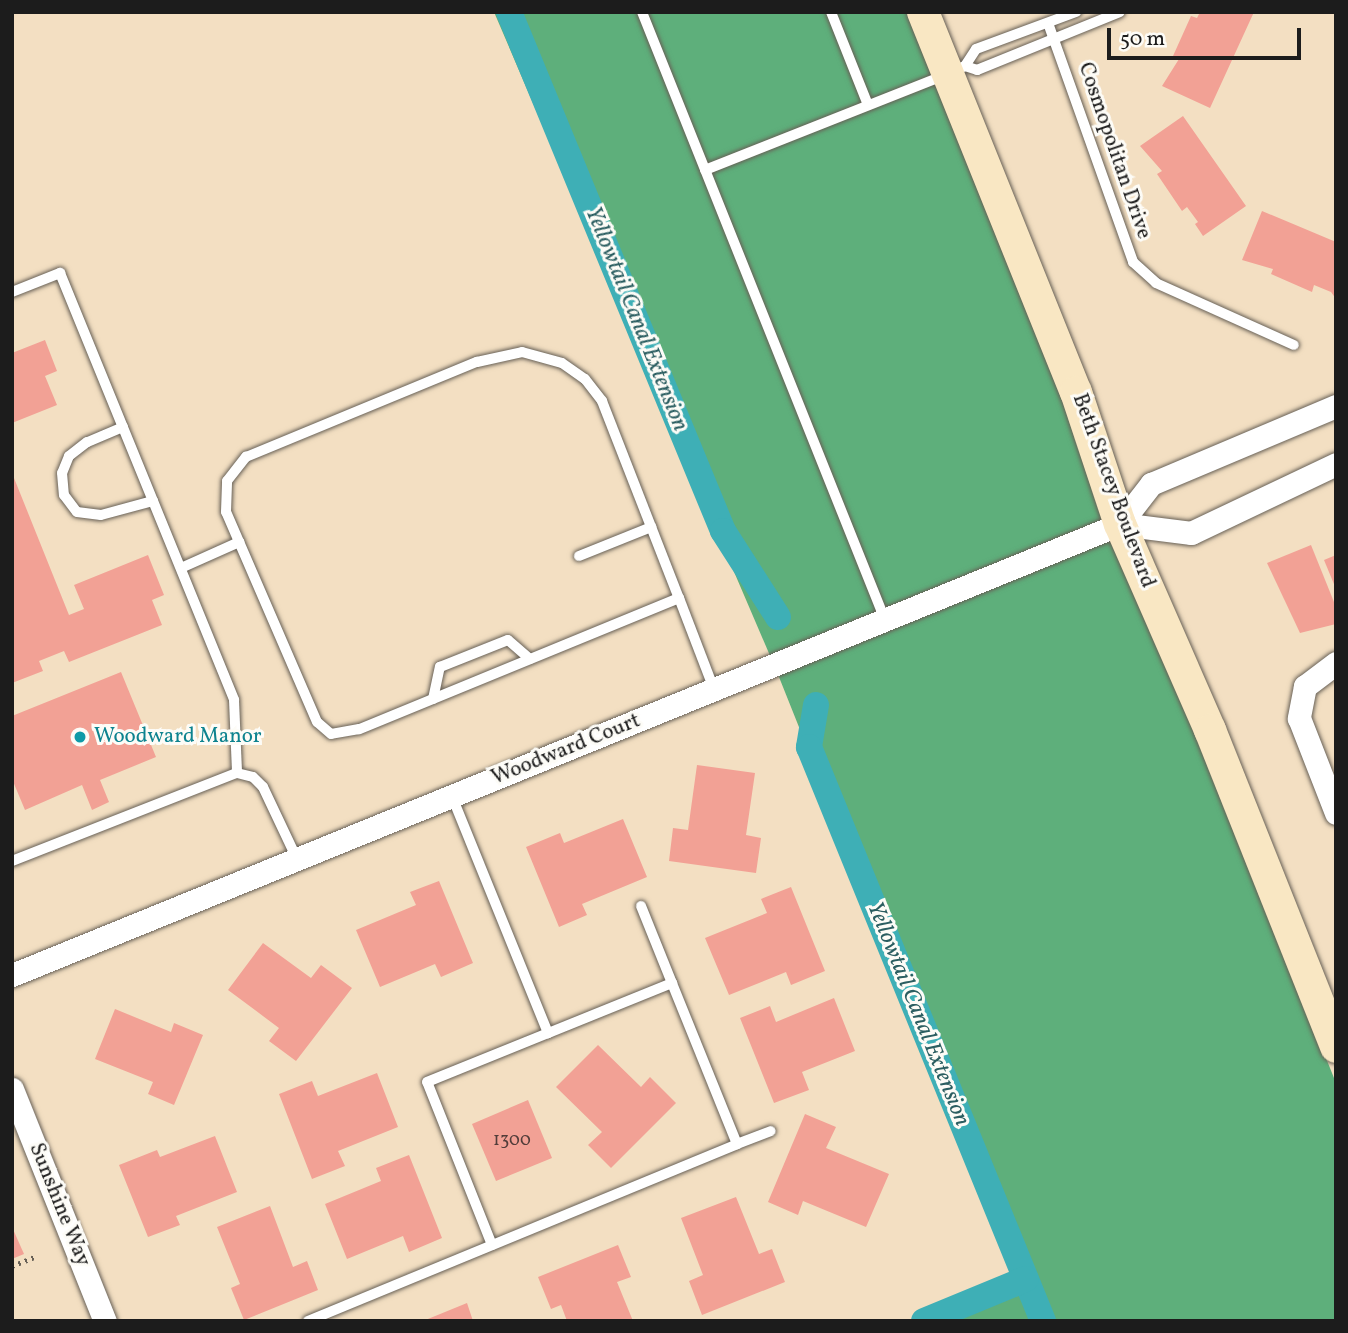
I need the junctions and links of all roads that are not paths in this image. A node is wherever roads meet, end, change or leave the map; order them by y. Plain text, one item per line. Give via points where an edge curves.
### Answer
1 (642, 12) edge
2 (831, 12) edge
3 (923, 12) edge
4 (1076, 12) edge
5 (1120, 12) edge
6 (1048, 23) junction
7 (1055, 38) junction
8 (956, 70) junction
9 (868, 105) junction
10 (705, 170) junction
11 (12, 292) edge
12 (1294, 345) dead end
13 (1336, 406) edge
14 (123, 427) junction
15 (1336, 464) edge
16 (153, 501) junction
17 (1120, 523) junction
18 (651, 527) junction
19 (239, 542) junction
20 (579, 556) dead end
21 (181, 568) junction
22 (679, 598) junction
23 (884, 620) junction
24 (530, 659) junction
25 (1336, 663) edge
26 (714, 689) junction
27 (433, 699) junction
28 (237, 773) junction
29 (452, 796) junction
30 (1336, 813) edge
31 (297, 859) junction
32 (12, 861) edge
33 (641, 906) dead end
34 (12, 975) edge
35 (672, 983) junction
36 (548, 1033) junction
37 (1336, 1047) edge
38 (12, 1089) edge
39 (771, 1130) dead end
40 (737, 1144) junction
41 (492, 1245) junction
42 (106, 1321) edge
43 (308, 1321) edge

1 - 10 lane
2 - 9 lane
3 - 8 street, Beth Stacey Boulevard
4 - 6 lane
5 - 7 lane
6 - 7 lane, Cosmopolitan Drive
6 - 8 lane via 976,49
7 - 8 lane via 977,70
7 - 12 lane, Cosmopolitan Drive via 1133,262 1156,283
8 - 9 lane
8 - 17 street, Beth Stacey Boulevard via 1076,391
9 - 10 lane
10 - 23 lane
11 - 14 lane via 60,273
13 - 17 street via 1151,484
14 - 16 lane
14 - 16 lane via 87,442 69,456 62,473 64,495 77,512 101,515
15 - 17 street via 1191,533
16 - 21 lane
17 - 23 street, Woodward Court
17 - 37 street, Beth Stacey Boulevard via 1210,730
18 - 19 lane via 602,401 586,379 562,363 522,352 477,362 246,457 227,481 226,512
18 - 20 lane
18 - 22 lane
19 - 21 lane
19 - 27 lane via 317,722 331,734 359,729
21 - 28 lane via 234,700
22 - 24 lane
22 - 26 lane
23 - 26 street, Woodward Court
24 - 27 lane
24 - 27 lane via 508,640 440,667
25 - 30 street via 1306,686 1299,718
26 - 29 street, Woodward Court
28 - 31 lane via 263,787
28 - 32 lane
29 - 31 street, Woodward Court
29 - 36 lane
31 - 34 street, Woodward Court
33 - 35 lane
35 - 36 lane
35 - 40 lane
36 - 41 lane via 426,1082
38 - 42 street, Sunshine Way
39 - 40 lane
40 - 41 lane
41 - 43 lane

